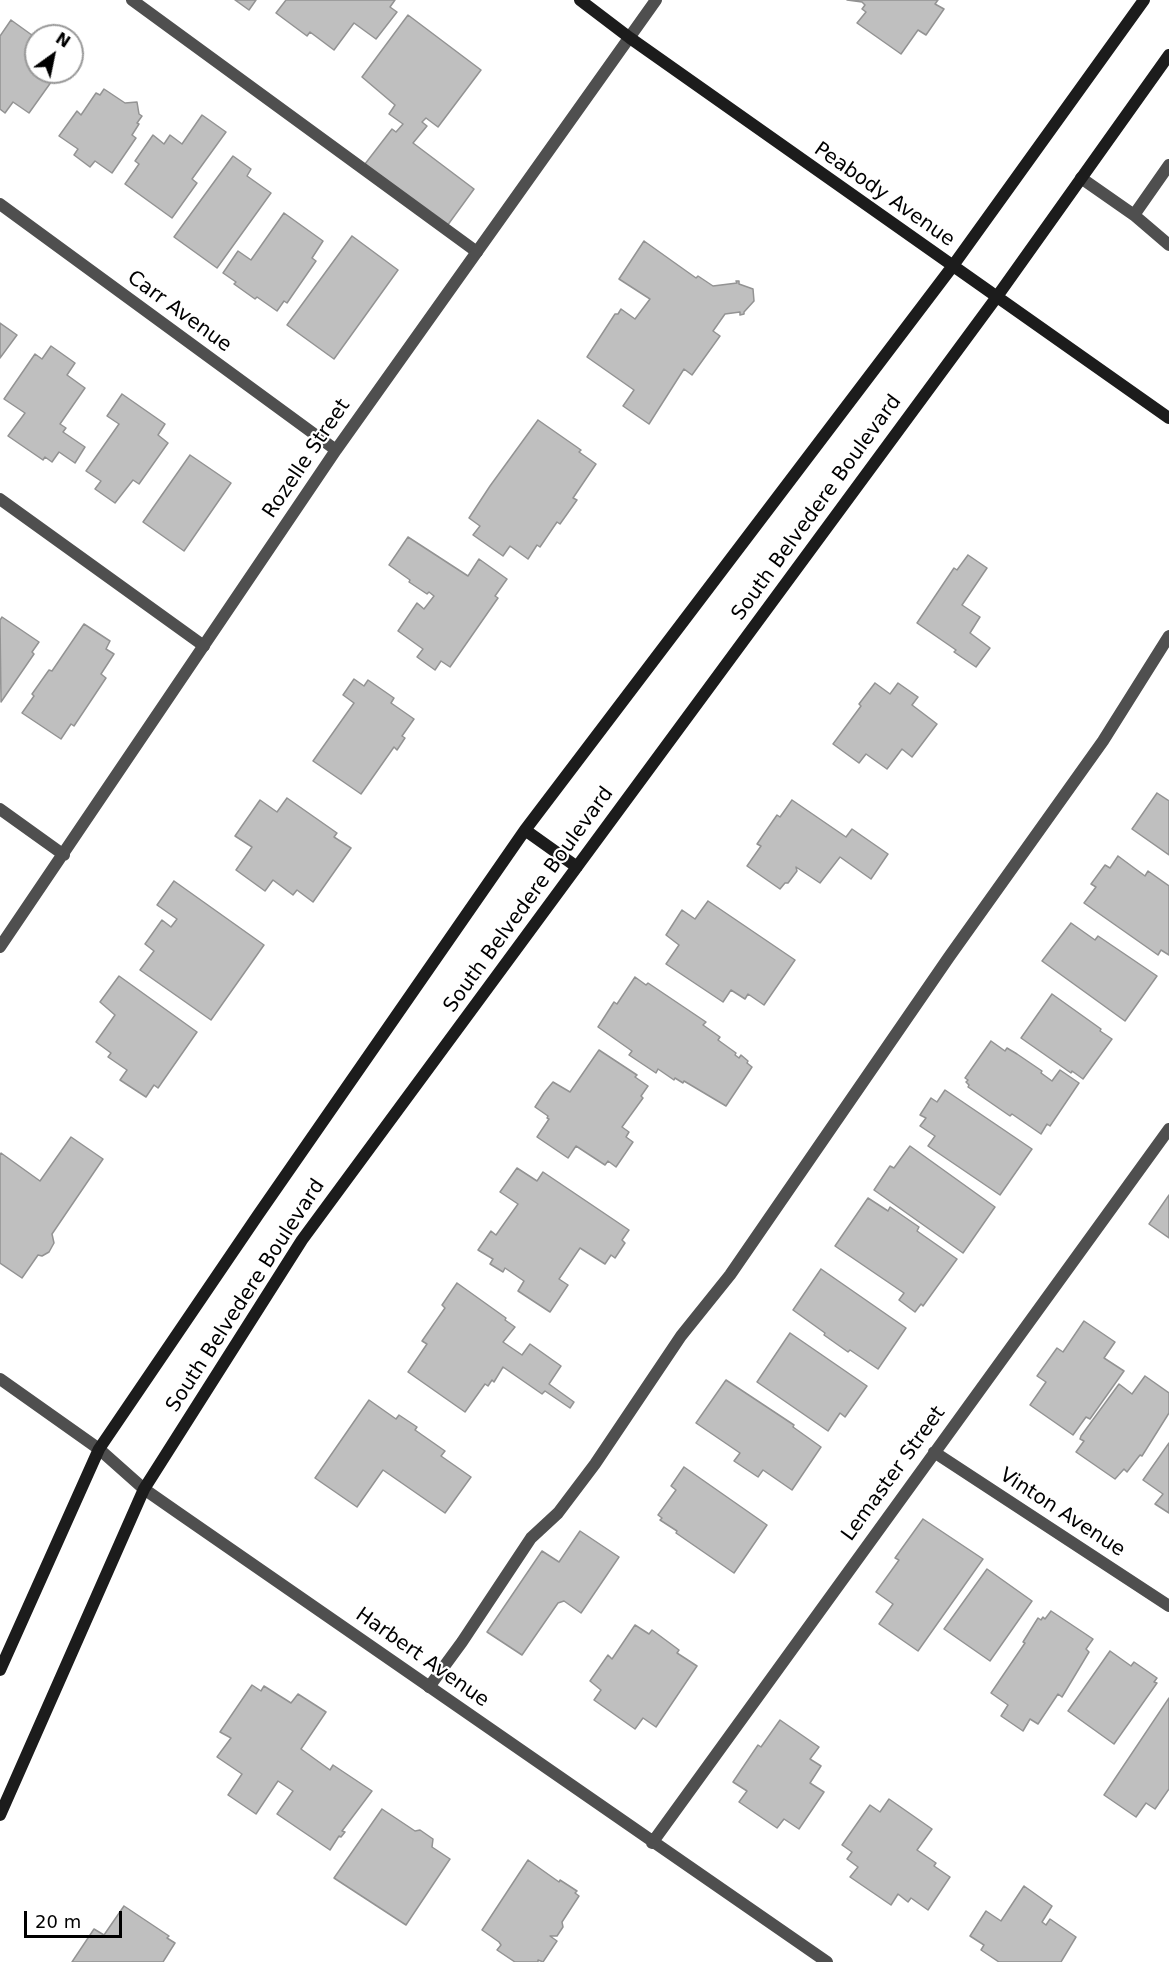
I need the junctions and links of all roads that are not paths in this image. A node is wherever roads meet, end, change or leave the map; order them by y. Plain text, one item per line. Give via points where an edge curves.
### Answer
1 (132, 0) edge
2 (580, 0) edge
3 (656, 0) edge
4 (1144, 0) edge
5 (630, 38) junction
6 (1169, 55) edge
7 (1169, 165) edge
8 (1081, 178) junction
9 (0, 204) edge
10 (1134, 215) junction
11 (1169, 245) edge
12 (477, 252) junction
13 (952, 267) junction
14 (996, 298) junction
15 (1169, 418) edge
16 (336, 450) junction
17 (0, 499) edge
18 (1169, 636) edge
19 (204, 646) junction
20 (0, 809) edge
21 (525, 830) junction
22 (64, 855) junction
23 (577, 867) junction
24 (0, 947) edge
25 (1169, 1129) edge
26 (0, 1379) edge
27 (99, 1449) junction
28 (934, 1452) junction
29 (144, 1489) junction
30 (1169, 1606) edge
31 (0, 1670) edge
32 (429, 1687) junction
33 (0, 1815) edge
34 (652, 1843) junction
35 (827, 1962) edge

1 - 12 street
2 - 5 street, Peabody Avenue
3 - 5 street, Rozelle Street
4 - 13 street, South Belvedere Boulevard
5 - 12 street, Rozelle Street
5 - 13 street, Peabody Avenue
6 - 8 street, South Belvedere Boulevard
7 - 10 street
8 - 10 street
8 - 14 street, South Belvedere Boulevard
9 - 16 street, Carr Avenue
10 - 11 street
12 - 16 street, Rozelle Street
13 - 14 street, Peabody Avenue
13 - 21 street, South Belvedere Boulevard
14 - 15 street, Peabody Avenue
14 - 23 street, South Belvedere Boulevard
16 - 19 street, Rozelle Street
17 - 19 street
18 - 32 street via 1103,741 730,1275 681,1336 558,1513 531,1538
19 - 22 street, Rozelle Street
20 - 22 street
21 - 23 street
21 - 27 street, South Belvedere Boulevard
22 - 24 street, Rozelle Street
23 - 29 street, South Belvedere Boulevard via 302,1240
25 - 28 street, Lemaster Street
26 - 27 street, Harbert Avenue
27 - 29 street, Harbert Avenue
27 - 31 street, South Belvedere Boulevard
28 - 30 street, Vinton Avenue
28 - 34 street, Lemaster Street
29 - 32 street, Harbert Avenue
29 - 33 street, South Belvedere Boulevard
32 - 34 street, Harbert Avenue
34 - 35 street, Harbert Avenue

